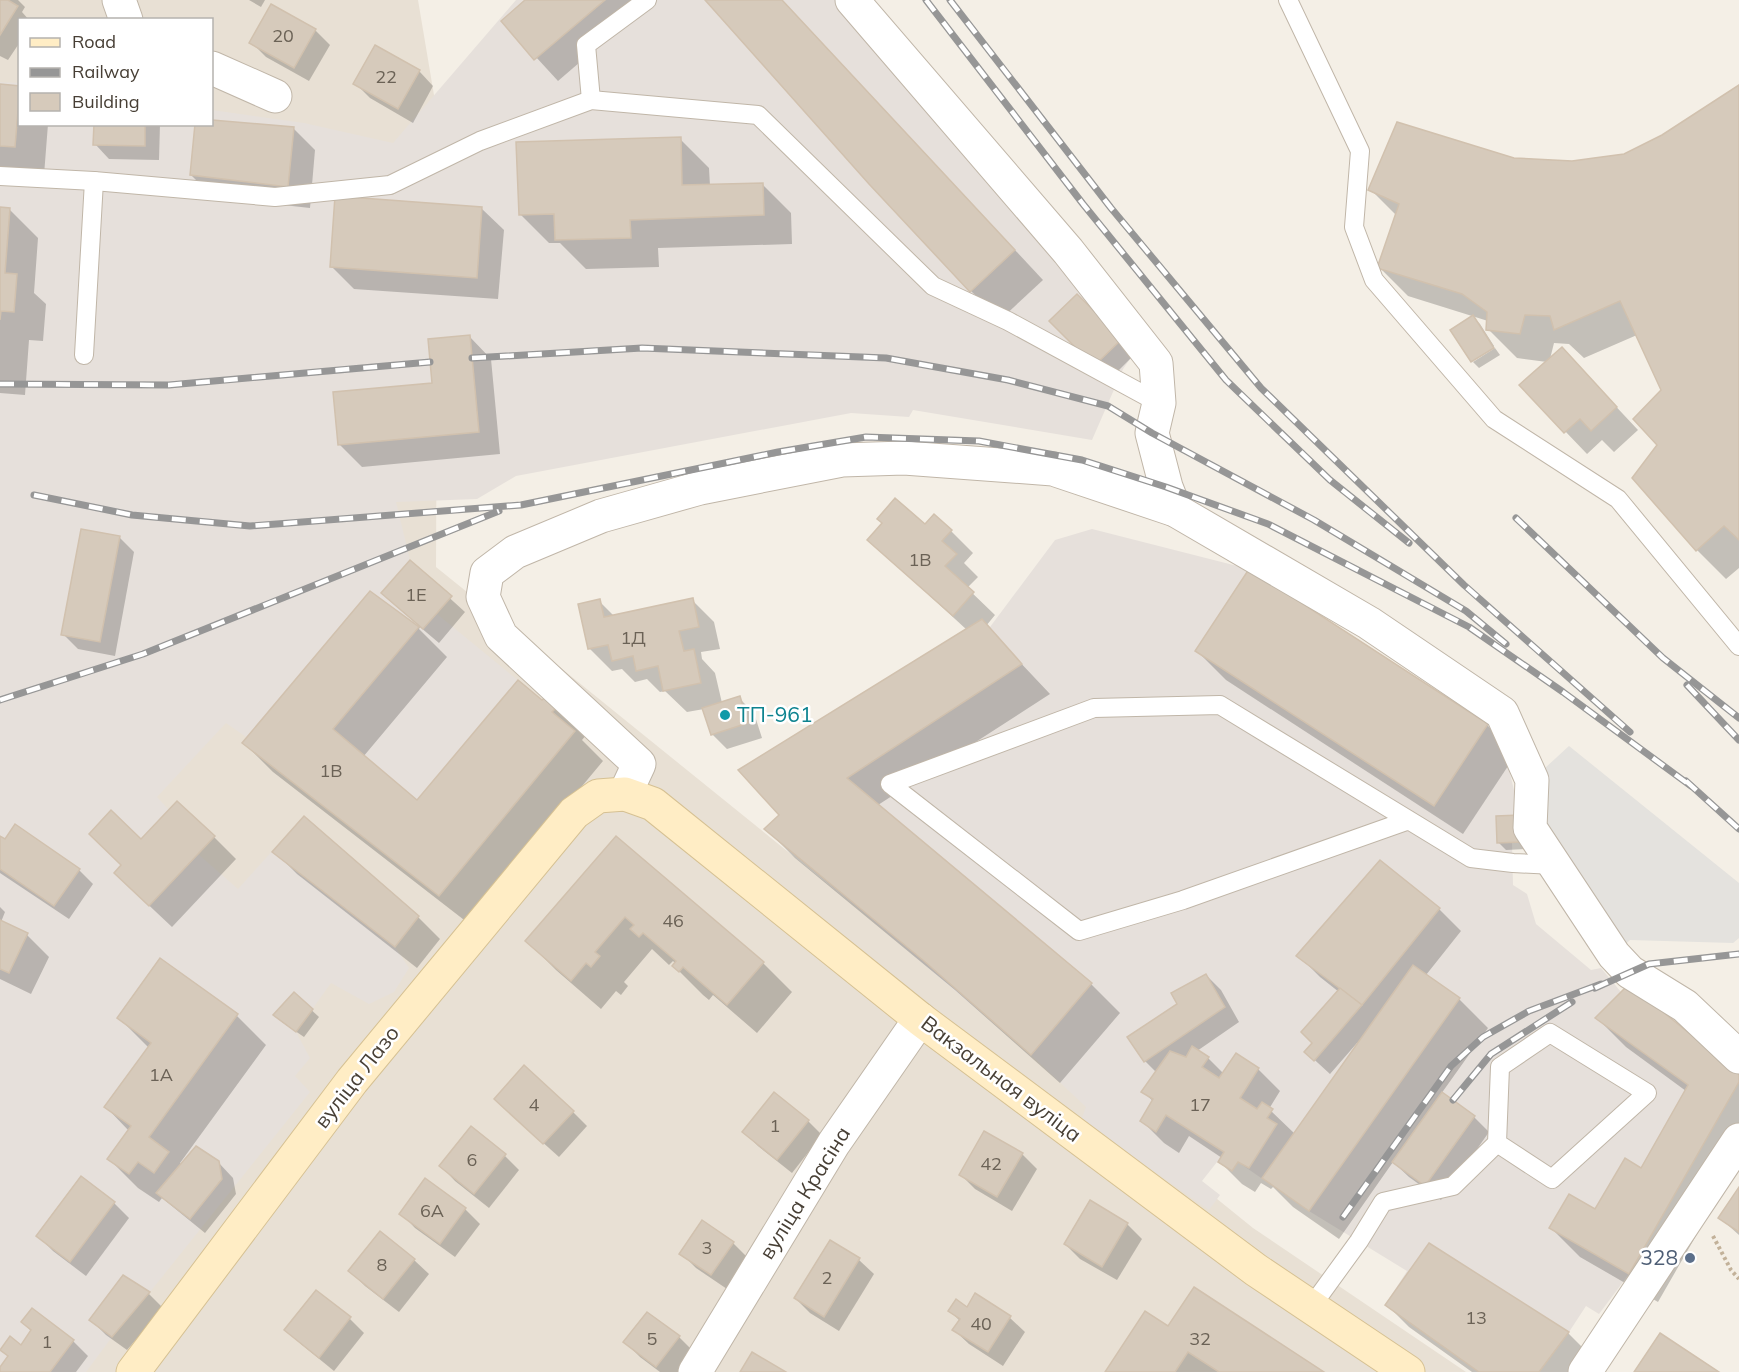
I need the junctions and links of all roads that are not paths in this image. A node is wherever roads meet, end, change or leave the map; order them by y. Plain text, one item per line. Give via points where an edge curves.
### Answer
1 (119, 0) edge
2 (647, 0) edge
3 (852, 0) edge
4 (1288, 0) edge
5 (125, 18) edge
6 (213, 68) edge
7 (275, 96) dead end
8 (591, 100) junction
9 (0, 176) edge
10 (94, 181) junction
11 (84, 355) dead end
12 (1159, 403) junction
13 (1175, 510) junction
14 (1739, 646) edge
15 (611, 795) junction
16 (1410, 820) junction
17 (1554, 865) junction
18 (920, 1019) junction
19 (1739, 1057) edge
20 (1739, 1140) edge
21 (1497, 1143) junction
22 (1311, 1307) junction
23 (133, 1372) edge
24 (695, 1372) edge
25 (1408, 1372) edge
26 (1585, 1372) edge

1 - 5 street
2 - 8 lane via 586,45
3 - 12 street via 1068,250 1156,363
4 - 14 lane via 1360,151 1354,226 1374,280 1494,419 1618,499
6 - 7 street
8 - 10 lane via 480,141 390,185 275,197
8 - 12 lane via 758,115 933,286 1008,321
9 - 10 lane
10 - 11 lane
12 - 13 street via 1152,433
13 - 15 street via 1053,469 904,458 842,460 700,488 612,512 515,552 487,573 483,597 501,636 639,764
13 - 17 street via 1369,623 1502,712 1532,780 1530,828
15 - 18 main road, Вакзальная вуліца via 652,804
15 - 23 main road, вуліца Лазо via 574,813 352,1081
16 - 16 lane via 1220,705 1094,708 890,784 1079,931 1183,900
16 - 17 lane via 1472,858
17 - 19 street via 1614,955 1630,972 1685,1006
18 - 22 main road, Вакзальная вуліца
18 - 24 street, вуліца Красіна via 834,1143
20 - 26 street
21 - 21 lane via 1552,1179 1647,1093 1550,1033 1500,1067
21 - 22 lane via 1453,1186 1383,1202
22 - 25 main road, Вакзальная вуліца

